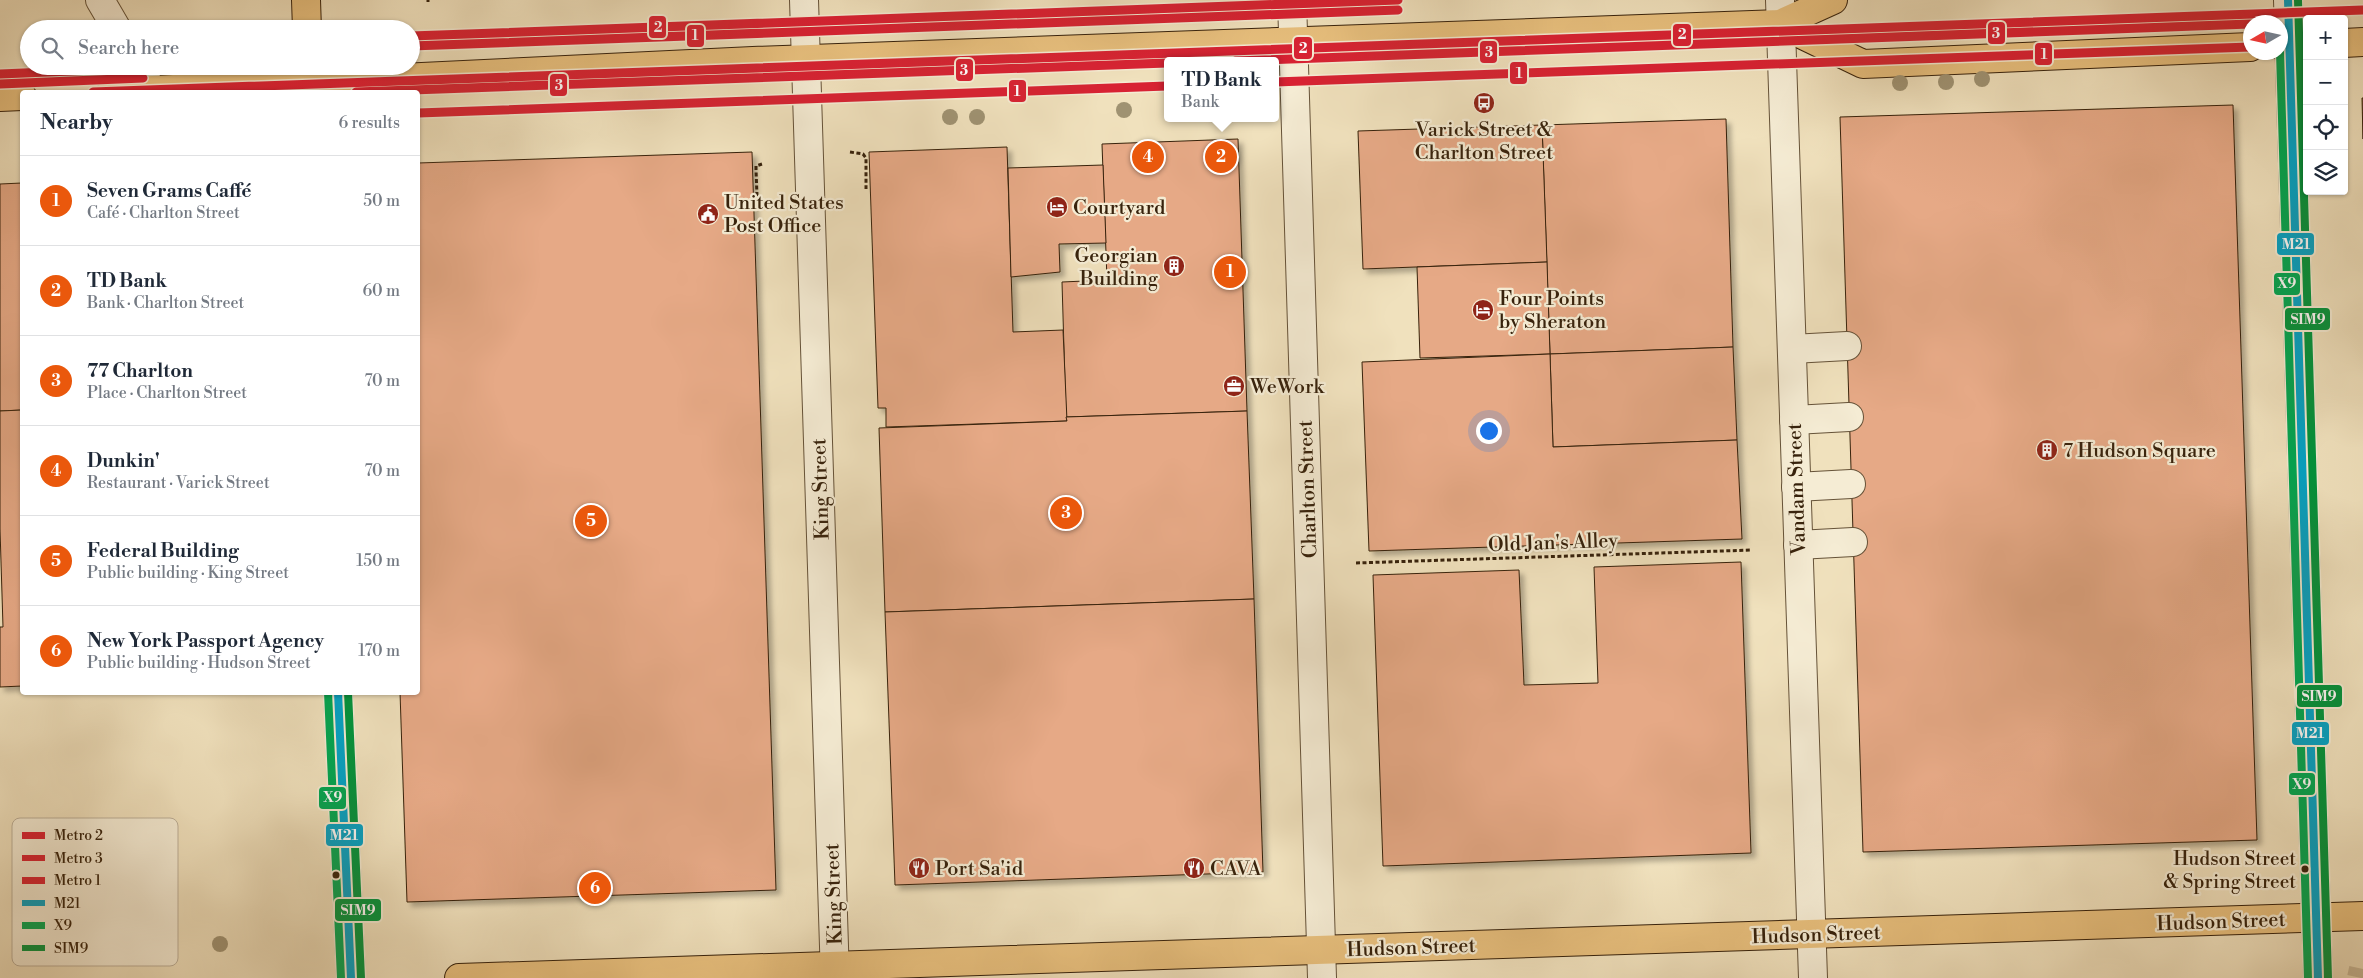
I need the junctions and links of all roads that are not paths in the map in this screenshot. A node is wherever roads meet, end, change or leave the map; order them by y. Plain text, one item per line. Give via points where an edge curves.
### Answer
1 (100, 0) edge
2 (306, 0) edge
3 (804, 0) edge
4 (1292, 0) edge
5 (1833, 0) edge
6 (2288, 0) edge
7 (1780, 12) edge
8 (112, 20) edge
9 (307, 20) edge
10 (2363, 42) edge
11 (1294, 43) junction
12 (2348, 43) edge
13 (2292, 45) edge
14 (2243, 46) edge
15 (805, 60) junction
16 (143, 75) edge
17 (309, 81) edge
18 (151, 90) edge
19 (168, 90) edge
20 (20, 96) edge
21 (0, 98) edge
22 (1847, 346) dead end
23 (1792, 349) junction
24 (1849, 417) dead end
25 (1794, 420) junction
26 (1851, 484) dead end
27 (1796, 487) junction
28 (1853, 542) dead end
29 (1798, 545) junction
30 (338, 695) edge
31 (2363, 916) edge
32 (2316, 918) junction
33 (1811, 934) junction
34 (1321, 950) junction
35 (835, 972) edge
36 (351, 978) edge
37 (459, 978) edge
38 (1322, 978) edge
39 (1813, 978) edge
40 (2318, 978) edge

1 - 8 street
2 - 9 main road
3 - 15 street, King Street
4 - 11 street, Charlton Street
5 - 7 main road
6 - 13 street
7 - 11 main road
7 - 14 main road via 1863,64
7 - 23 street, Vandam Street
10 - 12 main road
11 - 15 main road
11 - 34 street, Charlton Street
13 - 32 street
15 - 17 main road
15 - 35 street, King Street
16 - 18 street
17 - 19 main road
20 - 21 main road
22 - 23 street
23 - 25 street, Vandam Street
24 - 25 street
25 - 27 street, Vandam Street
26 - 27 street
27 - 29 street, Vandam Street
28 - 29 street
29 - 33 street, Vandam Street
30 - 36 street
31 - 32 main road, Hudson Street
32 - 33 main road, Hudson Street
32 - 40 street
33 - 34 main road, Hudson Street
33 - 39 street, Vandam Street
34 - 35 main road, Hudson Street
34 - 38 street, Charlton Street
35 - 37 main road, Hudson Street

